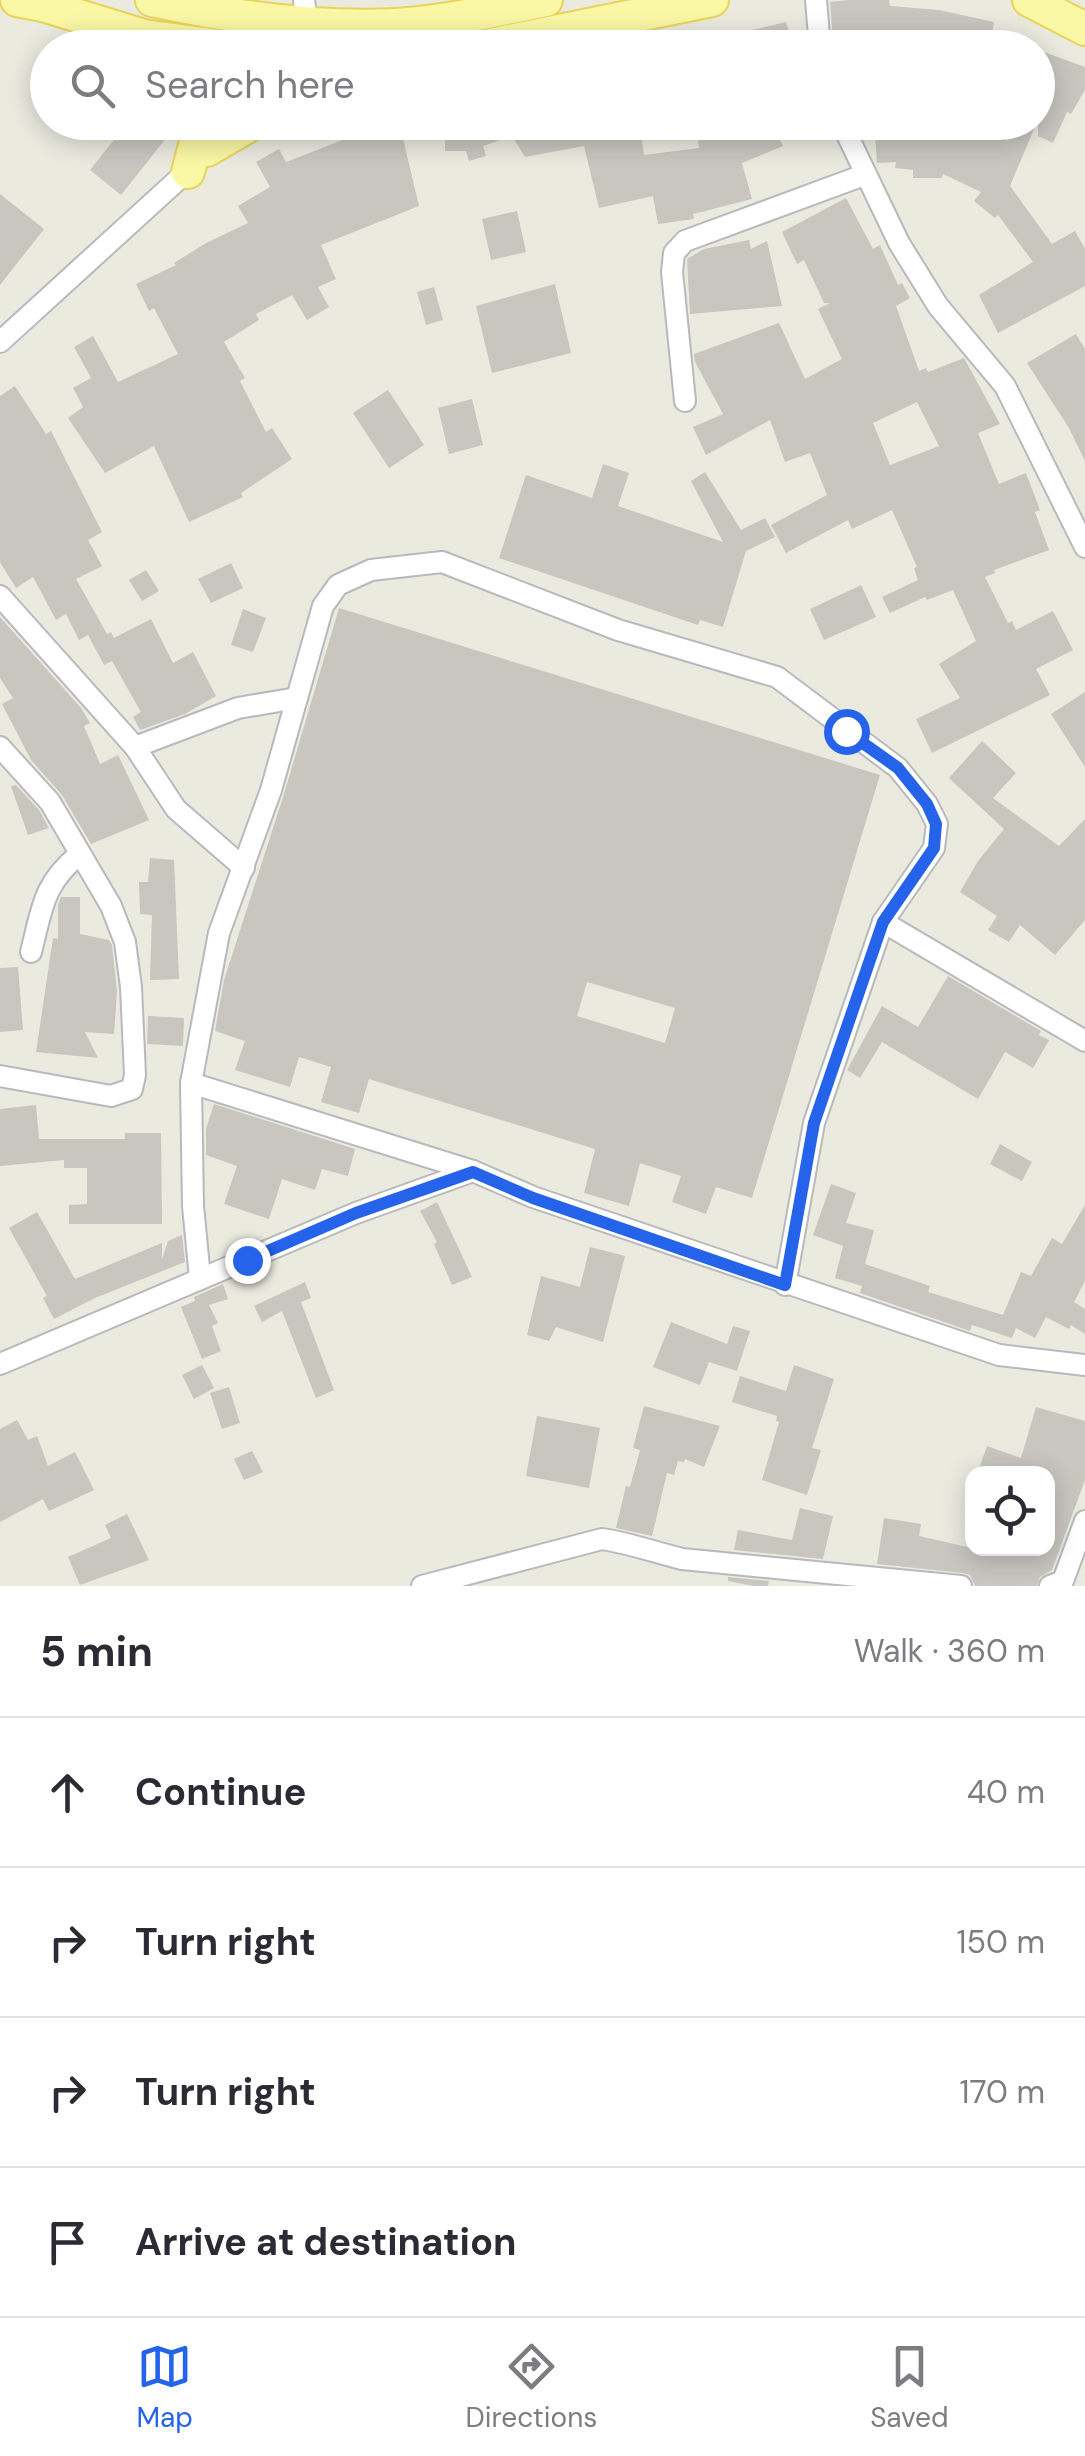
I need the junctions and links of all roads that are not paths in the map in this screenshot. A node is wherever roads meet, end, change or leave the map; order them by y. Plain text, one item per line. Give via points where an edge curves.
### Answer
1 (18, 0) edge
2 (152, 0) edge
3 (546, 0) edge
4 (712, 0) edge
5 (816, 0) edge
6 (1029, 0) edge
7 (306, 11) edge
8 (1085, 29) edge
9 (125, 30) edge
10 (564, 30) edge
11 (818, 30) edge
12 (849, 140) edge
13 (198, 148) edge
14 (864, 175) junction
15 (0, 342) edge
16 (685, 401) dead end
17 (1085, 547) edge
18 (0, 596) edge
19 (297, 698) junction
20 (0, 747) edge
21 (136, 747) junction
22 (80, 854) junction
23 (244, 868) junction
24 (883, 922) junction
25 (31, 952) dead end
26 (1085, 1041) edge
27 (0, 1076) edge
28 (191, 1083) junction
29 (473, 1172) junction
30 (200, 1278) junction
31 (785, 1285) junction
32 (0, 1364) edge
33 (1085, 1365) edge
34 (1085, 1521) edge
35 (422, 1586) edge
36 (961, 1586) edge
37 (1050, 1586) edge

1 - 9 main road
2 - 7 main road via 242,17
3 - 7 main road via 393,25
4 - 10 main road
5 - 11 street
6 - 8 main road
12 - 14 street
13 - 15 street
14 - 16 street via 685,241 674,253
14 - 17 street via 938,306 1005,386
18 - 21 street
19 - 21 street via 238,708
19 - 23 street
19 - 24 street via 323,606 338,585 371,570 442,562 618,630 778,677 898,768 936,824 934,848
20 - 22 street via 50,802
21 - 23 street via 176,809
22 - 25 street via 48,889
22 - 27 street via 125,942 132,1089 110,1096
23 - 28 street via 219,933
24 - 26 street
24 - 31 street via 814,1123
28 - 29 street
28 - 30 street
29 - 30 street
29 - 31 street
30 - 32 street
31 - 33 street via 999,1356
34 - 37 street via 1063,1580
35 - 36 street via 602,1539 682,1558

